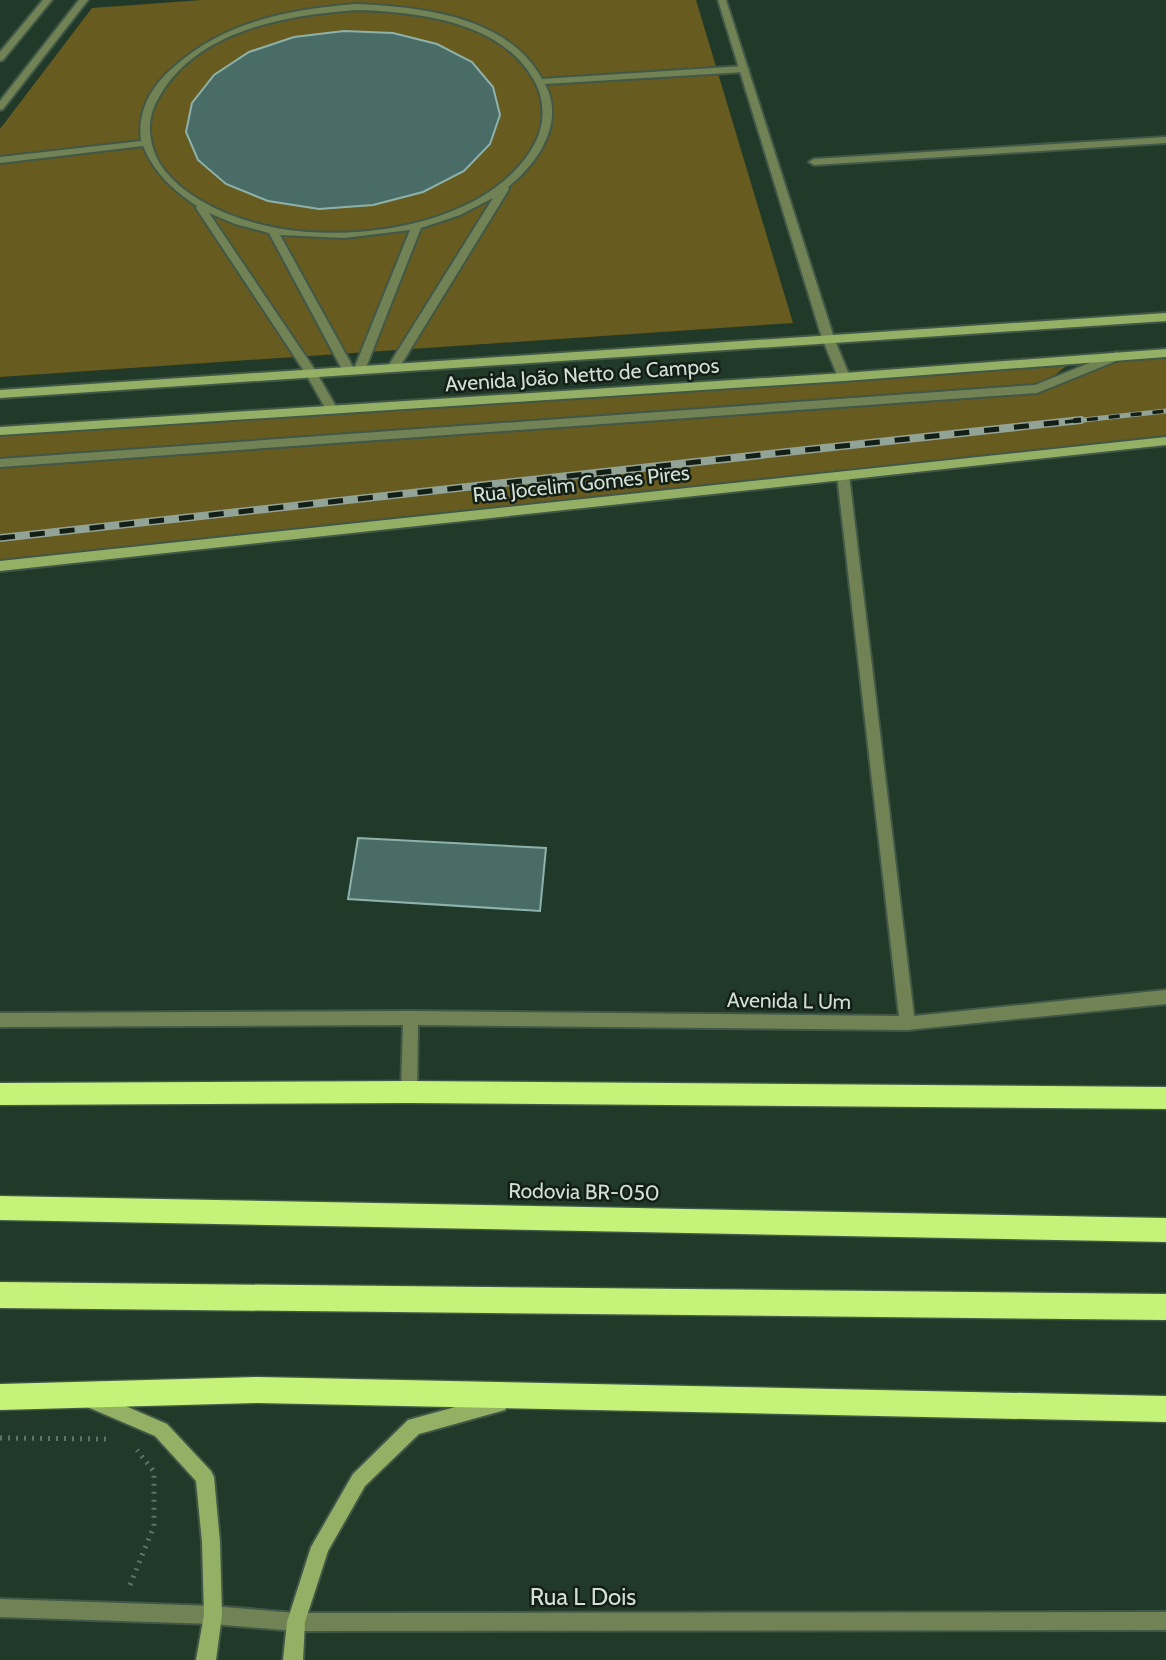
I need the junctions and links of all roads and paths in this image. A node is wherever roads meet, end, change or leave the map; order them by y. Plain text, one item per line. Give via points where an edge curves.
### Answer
1 (48, 0) edge
2 (84, 0) edge
3 (722, 0) edge
4 (0, 58) edge
5 (744, 68) junction
6 (540, 82) junction
7 (0, 107) edge
8 (1166, 140) edge
9 (146, 143) junction
10 (0, 160) edge
11 (814, 162) dead end
12 (508, 182) junction
13 (201, 206) junction
14 (416, 225) junction
15 (273, 231) junction
16 (1166, 317) edge
17 (828, 338) junction
18 (1166, 353) edge
19 (1117, 356) junction
20 (393, 368) junction
21 (354, 370) junction
22 (311, 373) junction
23 (844, 377) junction
24 (0, 394) edge
25 (332, 410) junction
26 (0, 431) edge
27 (1166, 440) edge
28 (0, 463) edge
29 (843, 475) junction
30 (0, 566) edge
31 (1166, 996) edge
32 (411, 1018) junction
33 (0, 1020) edge
34 (907, 1023) junction
35 (409, 1092) junction
36 (0, 1094) edge
37 (1166, 1098) edge
38 (0, 1208) edge
39 (1166, 1216) edge
40 (1105, 1230) junction
41 (1166, 1230) edge
42 (0, 1295) edge
43 (1166, 1307) edge
44 (80, 1396) junction
45 (0, 1397) edge
46 (525, 1397) junction
47 (1166, 1409) edge
48 (0, 1438) edge
49 (111, 1439) dead end
50 (132, 1445) dead end
51 (0, 1608) edge
52 (120, 1612) junction
53 (213, 1615) junction
54 (1166, 1621) edge
55 (296, 1622) junction
56 (206, 1660) edge
57 (293, 1660) edge

1 - 4 street
2 - 7 street
3 - 5 street
5 - 6 street
5 - 17 street
6 - 9 street via 510,48 462,23 390,8 312,11 239,30 181,64 152,102
6 - 12 street via 547,107 544,132 531,158
8 - 11 street
9 - 10 street
9 - 13 street via 169,184
12 - 14 street via 468,207
12 - 20 street
13 - 15 street via 222,217
13 - 22 street
14 - 15 street via 344,236
14 - 21 street
15 - 21 street
16 - 17 street, Avenida João Netto de Campos
17 - 20 street, Avenida João Netto de Campos
17 - 23 street
18 - 19 street, Avenida João Netto de Campos
19 - 23 street, Avenida João Netto de Campos
19 - 28 street via 1037,389
20 - 21 street, Avenida João Netto de Campos
21 - 22 street, Avenida João Netto de Campos
22 - 24 street, Avenida João Netto de Campos
22 - 25 street
23 - 25 street, Avenida João Netto de Campos
25 - 26 street, Avenida João Netto de Campos
27 - 29 street, Rua Jocelim Gomes Pires
29 - 30 street, Rua Jocelim Gomes Pires
29 - 34 street
31 - 34 street, Avenida L Um
32 - 33 street, Avenida L Um
32 - 34 street, Avenida L Um
32 - 35 street
35 - 36 highway
35 - 37 highway
38 - 40 highway, Rodovia BR-050
39 - 40 highway
40 - 41 highway, Rodovia BR-050
42 - 43 highway
44 - 45 highway
44 - 46 highway via 258,1391
44 - 53 street via 161,1430 205,1477
46 - 47 highway
46 - 55 street via 414,1426 359,1480 320,1547
48 - 49 path
50 - 52 path via 154,1472 154,1526
51 - 52 street, Rua L Dois
52 - 53 street, Rua L Dois
53 - 55 street, Rua L Dois
53 - 56 street
54 - 55 street, Rua L Dois
55 - 57 street

